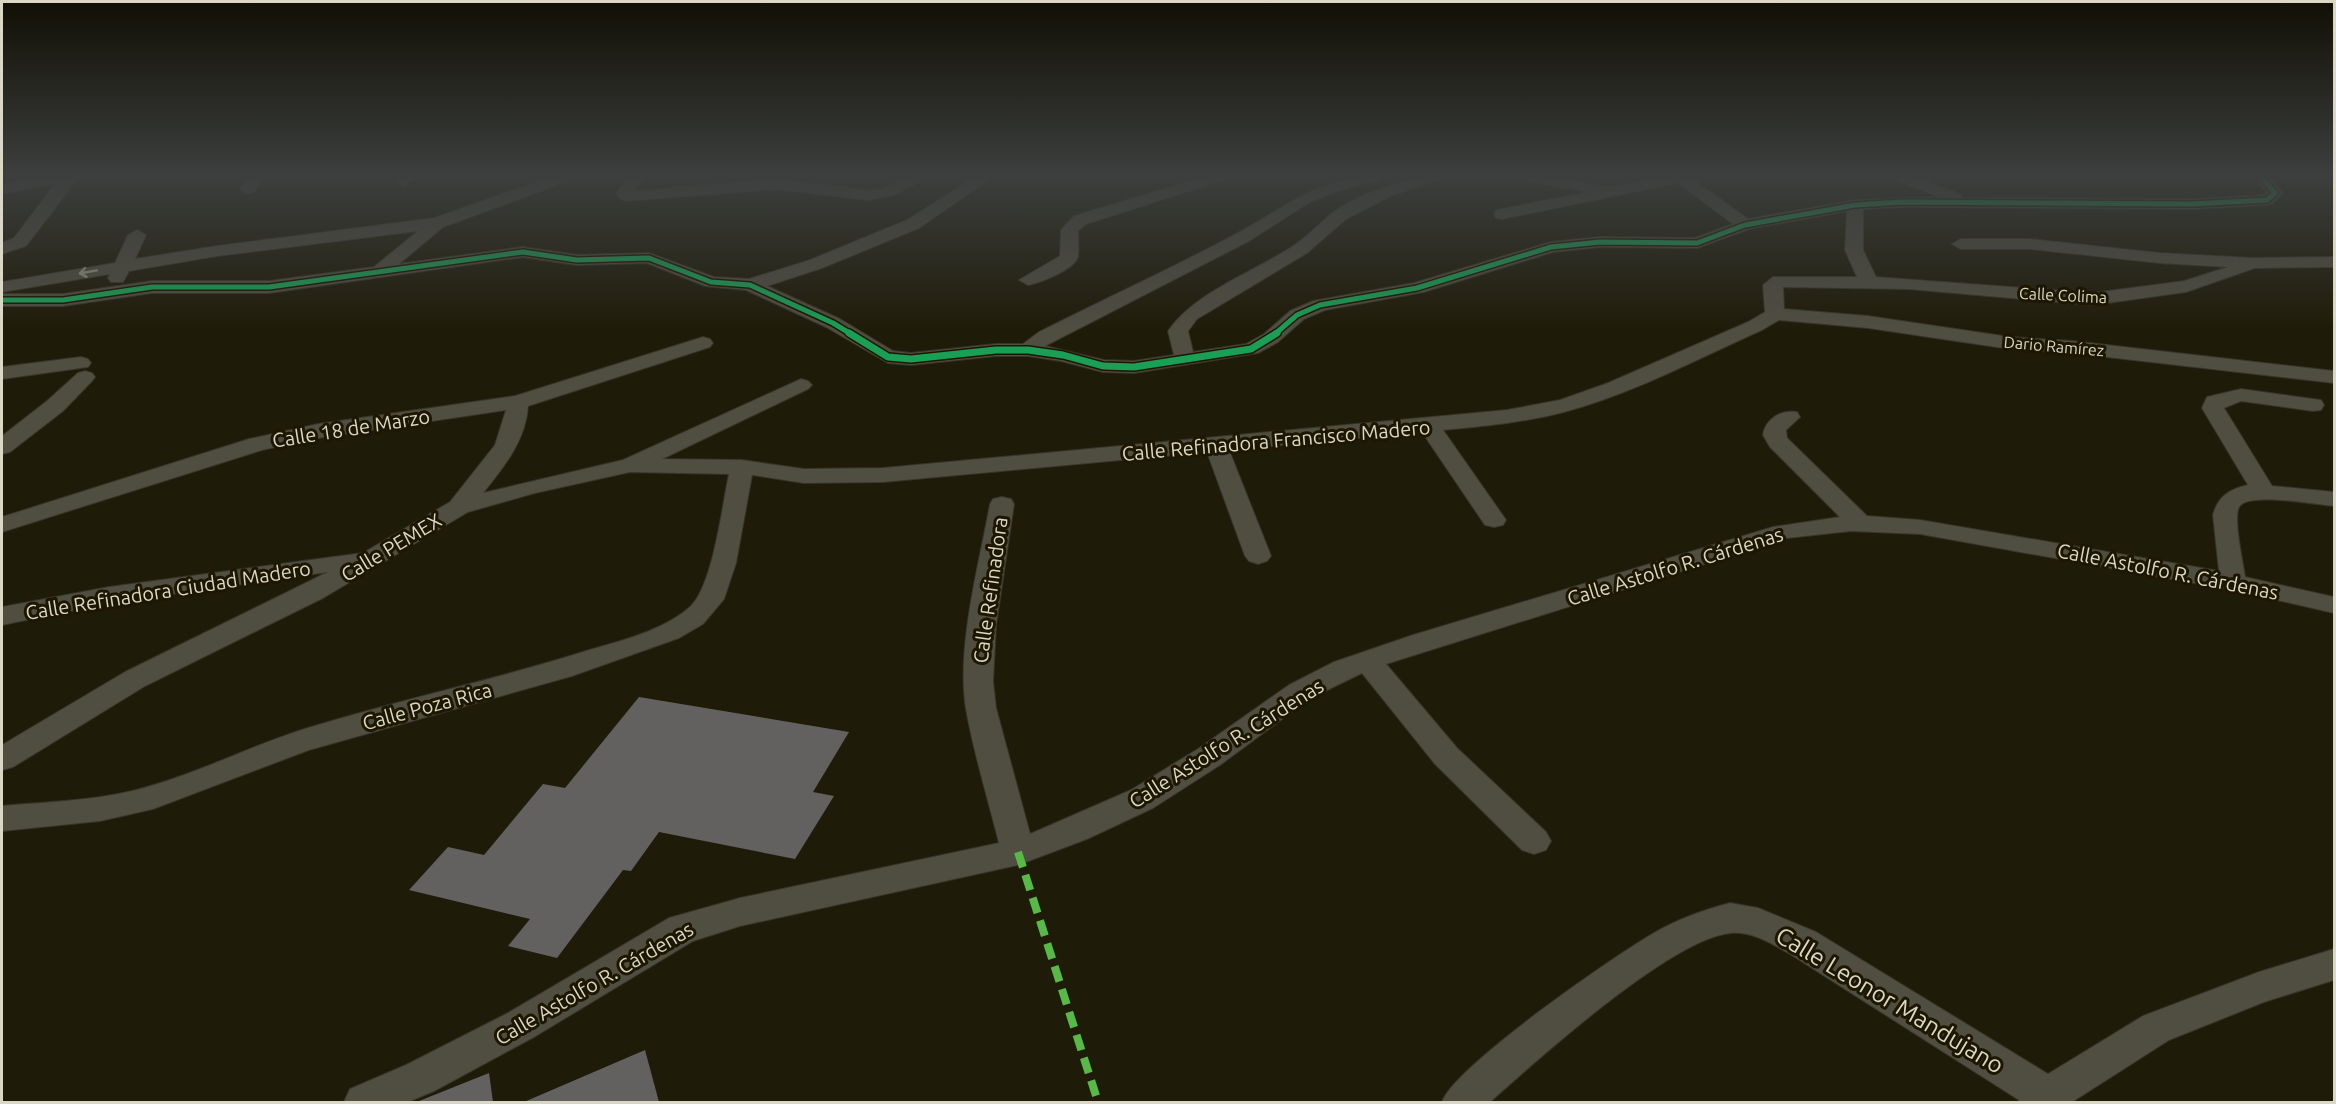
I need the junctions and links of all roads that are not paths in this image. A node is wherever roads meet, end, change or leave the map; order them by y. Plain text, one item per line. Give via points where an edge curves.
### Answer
1 (30, 229) edge
2 (393, 229) edge
3 (430, 229) edge
4 (902, 229) edge
5 (1071, 229) edge
6 (1257, 229) edge
7 (1324, 229) edge
8 (1736, 229) edge
9 (1855, 229) edge
10 (137, 235) dead end
11 (1961, 244) dead end
12 (2, 249) edge
13 (2334, 262) edge
14 (2252, 263) junction
15 (122, 266) junction
16 (381, 270) junction
17 (1028, 280) dead end
18 (1869, 282) junction
19 (750, 285) junction
20 (2, 286) edge
21 (109, 294) junction
22 (2, 300) edge
23 (1774, 314) junction
24 (703, 343) dead end
25 (1028, 350) junction
26 (1185, 360) junction
27 (2, 373) edge
28 (2334, 377) edge
29 (801, 385) dead end
30 (518, 402) junction
31 (2313, 405) dead end
32 (1789, 417) dead end
33 (1430, 425) junction
34 (1216, 446) junction
35 (2, 447) edge
36 (630, 465) junction
37 (742, 468) junction
38 (2264, 492) junction
39 (2334, 499) edge
40 (1002, 504) dead end
41 (459, 507) junction
42 (1494, 520) dead end
43 (1859, 522) junction
44 (2, 525) edge
45 (1258, 556) dead end
46 (370, 558) junction
47 (2233, 582) junction
48 (2334, 605) edge
49 (2, 616) edge
50 (1368, 661) junction
51 (2, 759) edge
52 (2, 819) edge
53 (1534, 841) dead end
54 (1018, 852) junction
55 (2334, 965) edge
56 (2043, 1099) edge
57 (364, 1102) edge
58 (1462, 1102) edge

1 - 12 street via 20,242
2 - 15 street
3 - 16 street
4 - 19 street via 816,264
5 - 17 street via 1070,258
6 - 25 street via 1046,336
7 - 26 street via 1301,249 1190,315 1178,331
8 - 26 street via 1697,243 1600,242 1551,247 1417,288 1320,305 1297,315 1260,345
9 - 18 street via 1854,250
10 - 15 street
11 - 14 street via 2030,244
13 - 14 street
14 - 18 street, Calle Colima via 2186,286 2093,298
15 -> 20 street
15 - 21 street
16 - 19 street via 531,252 577,260 649,258 711,282
16 - 21 street via 269,288 152,287
18 - 23 street via 1775,282
19 - 25 street via 833,323 888,357 911,359
21 - 22 street via 63,300
23 - 28 street, Dario Ramírez
23 - 33 street, Calle Refinadora Francisco Madero via 1615,387 1565,405 1507,417
24 - 30 street, Calle 18 de Marzo
25 - 26 street via 1116,367
27 - 35 street via 83,370 55,406
29 - 36 street, Calle PEMEX
30 - 41 street via 519,418 512,436
30 - 44 street, Calle 18 de Marzo via 267,441
31 - 38 street via 2241,395 2215,402 2213,408
32 - 43 street via 1775,428 1778,442
33 - 34 street, Calle Refinadora Francisco Madero
33 - 42 street
34 - 37 street, Calle Refinadora Francisco Madero via 883,475 804,476
34 - 45 street
36 - 37 street, Calle Refinadora Francisco Madero
36 - 41 street, Calle PEMEX
37 - 52 street, Calle Poza Rica via 719,577 703,610 691,621 545,675 298,742 134,803
38 - 39 street
38 - 47 street via 2249,491 2227,504
40 - 54 street, Calle Refinadora via 982,626 979,681 981,708
41 - 46 street, Calle PEMEX
43 - 47 street, Calle Astolfo R. Cárdenas via 1920,527
43 - 50 street, Calle Astolfo R. Cárdenas via 1810,526 1761,538
46 - 49 street, Calle Refinadora Ciudad Madero via 109,595
46 - 51 street, Calle PEMEX via 314,592 135,679
47 - 48 street, Calle Astolfo R. Cárdenas
50 - 53 street via 1446,756
50 - 54 street, Calle Astolfo R. Cárdenas via 1299,692 1209,757 1142,799
54 - 57 street, Calle Astolfo R. Cárdenas via 740,912 682,929 513,1030
55 - 56 street, Calle Leonor Mandujano via 2259,988 2156,1028
56 - 58 street, Calle Leonor Mandujano via 1803,943 1760,924 1731,918 1704,924 1638,962 1527,1044

